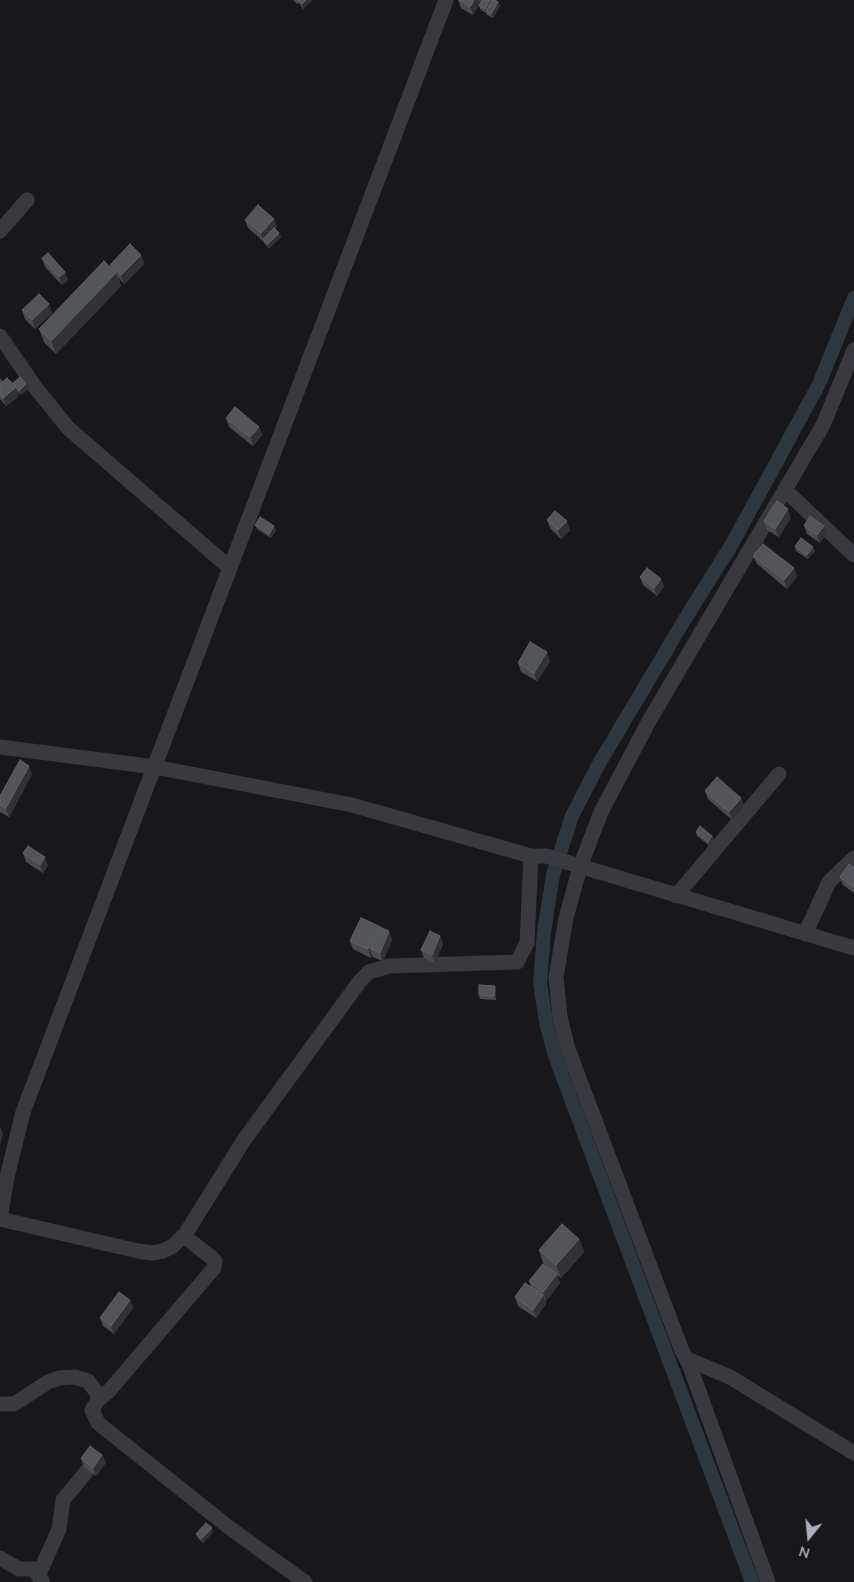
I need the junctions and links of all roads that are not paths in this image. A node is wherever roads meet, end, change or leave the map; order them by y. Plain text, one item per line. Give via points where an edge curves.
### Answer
1 (446, 0) edge
2 (28, 200) dead end
3 (0, 231) edge
4 (0, 336) edge
5 (854, 350) edge
6 (786, 491) junction
7 (854, 555) edge
8 (230, 568) junction
9 (0, 747) edge
10 (155, 767) junction
11 (778, 774) dead end
12 (531, 856) junction
13 (854, 858) edge
14 (580, 867) junction
15 (676, 896) junction
16 (805, 934) junction
17 (854, 948) edge
18 (0, 1218) edge
19 (187, 1239) junction
20 (687, 1359) junction
21 (98, 1400) junction
22 (0, 1404) edge
23 (854, 1453) edge
24 (87, 1471) edge
25 (0, 1558) edge
26 (41, 1578) edge
27 (305, 1582) edge
28 (768, 1582) edge

1 - 8 street
2 - 3 street
4 - 8 street via 34,387 68,428
5 - 6 street via 823,425
6 - 7 street
6 - 14 street via 649,722 601,812
8 - 10 street
9 - 10 street
10 - 12 street via 352,805
10 - 18 street via 23,1112
11 - 15 street
12 - 14 street via 546,856
12 - 19 street via 527,943 517,962 389,966 369,972 244,1140
13 - 16 street via 829,882
14 - 15 street
14 - 20 street via 566,918 556,977 560,1017 568,1049
15 - 16 street
16 - 17 street
18 - 19 street via 152,1253
19 - 21 street via 211,1257 214,1268
20 - 23 street via 730,1378
20 - 28 street
21 - 22 street via 88,1381 66,1377 48,1382 14,1404
21 - 27 street via 92,1410 98,1423 231,1529
24 - 26 street via 63,1500 59,1529
25 - 26 street via 19,1569 34,1569

